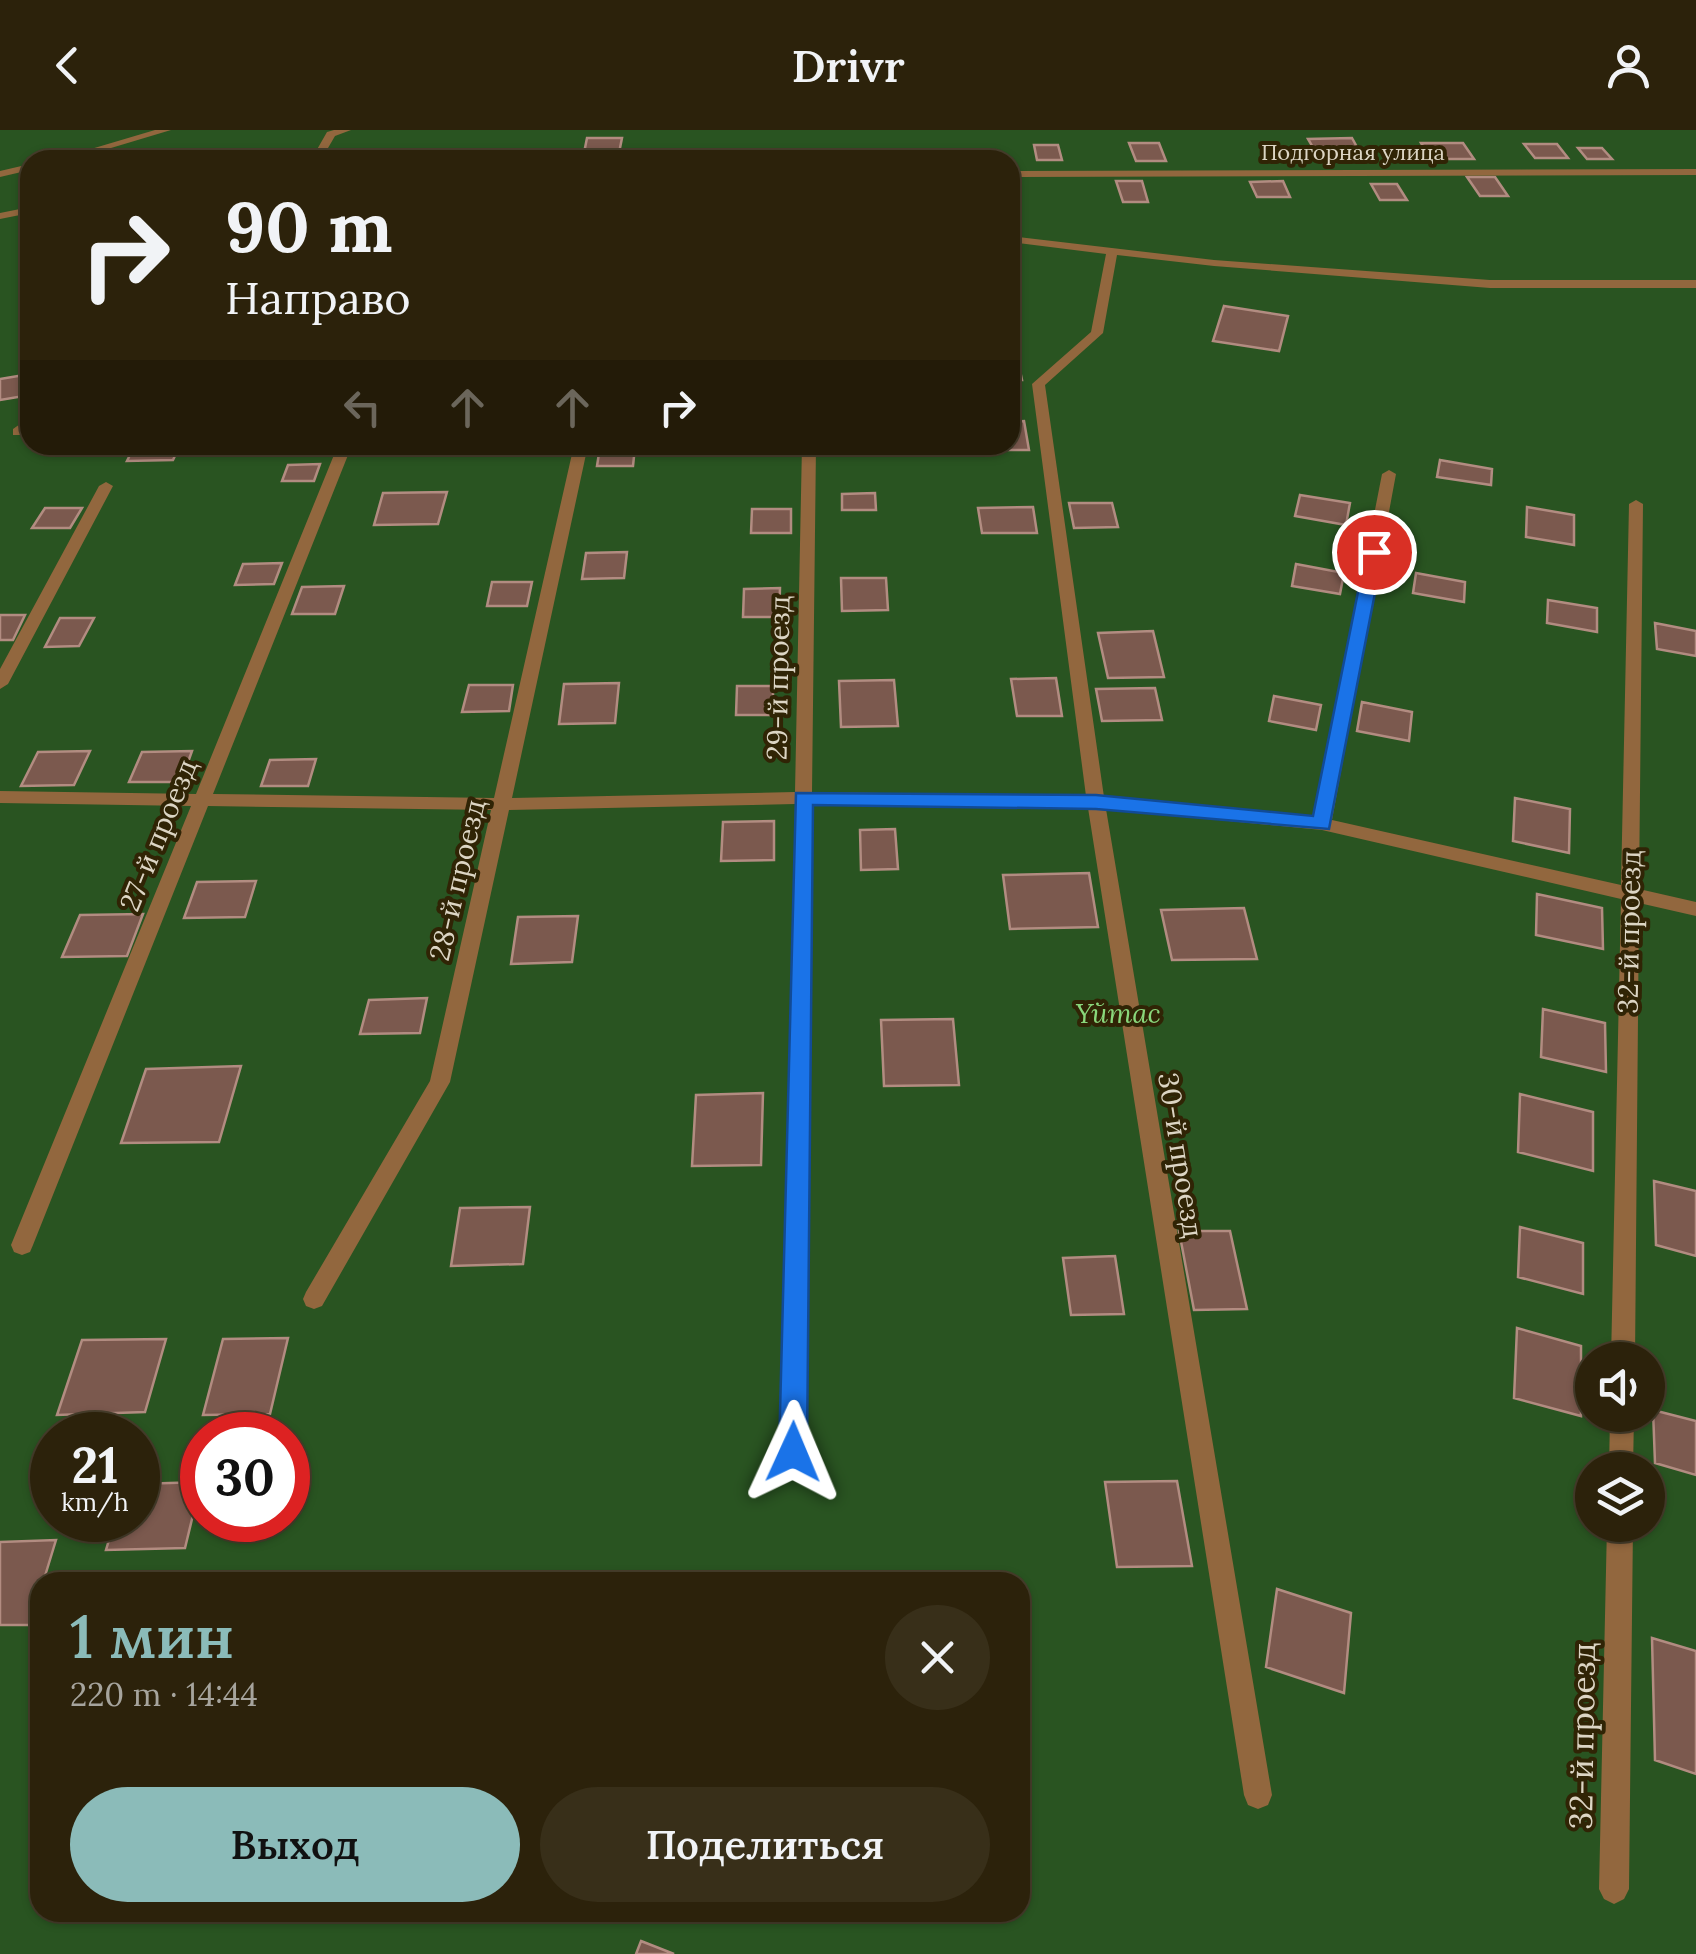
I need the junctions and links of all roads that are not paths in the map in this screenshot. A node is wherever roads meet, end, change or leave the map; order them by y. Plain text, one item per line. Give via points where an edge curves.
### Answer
1 (166, 130) edge
2 (346, 130) edge
3 (99, 150) edge
4 (322, 150) edge
5 (1696, 172) edge
6 (1020, 174) edge
7 (1020, 241) edge
8 (1112, 252) junction
9 (1696, 284) edge
10 (341, 455) edge
11 (579, 455) edge
12 (809, 455) edge
13 (1389, 474) dead end
14 (106, 486) dead end
15 (1636, 504) dead end
16 (0, 684) edge
17 (0, 797) edge
18 (803, 798) junction
19 (201, 802) junction
20 (1096, 802) junction
21 (502, 804) junction
22 (1322, 824) junction
23 (1630, 893) junction
24 (1696, 909) edge
25 (22, 1245) dead end
26 (314, 1299) dead end
27 (1623, 1342) edge
28 (793, 1452) dead end
29 (1620, 1542) edge
30 (1258, 1795) dead end
31 (1614, 1889) dead end

1 - 3 street
2 - 4 street via 331,134
5 - 6 street, Подгорная улица
7 - 8 street
8 - 9 street via 1490,284
8 - 20 street, 30-й проезд via 1097,333 1038,384
10 - 19 street, 27-й проезд
11 - 21 street, 28-й проезд
12 - 18 street, 29-й проезд
13 - 22 street
14 - 16 street
15 - 23 street, 32-й проезд
17 - 19 street
18 - 20 street
18 - 21 street
18 - 28 street, 29-й проезд
19 - 21 street
19 - 25 street, 27-й проезд
20 - 22 street
20 - 30 street, 30-й проезд
21 - 26 street, 28-й проезд via 440,1082
22 - 23 street
23 - 24 street
23 - 27 street, 32-й проезд
29 - 31 street, 32-й проезд

